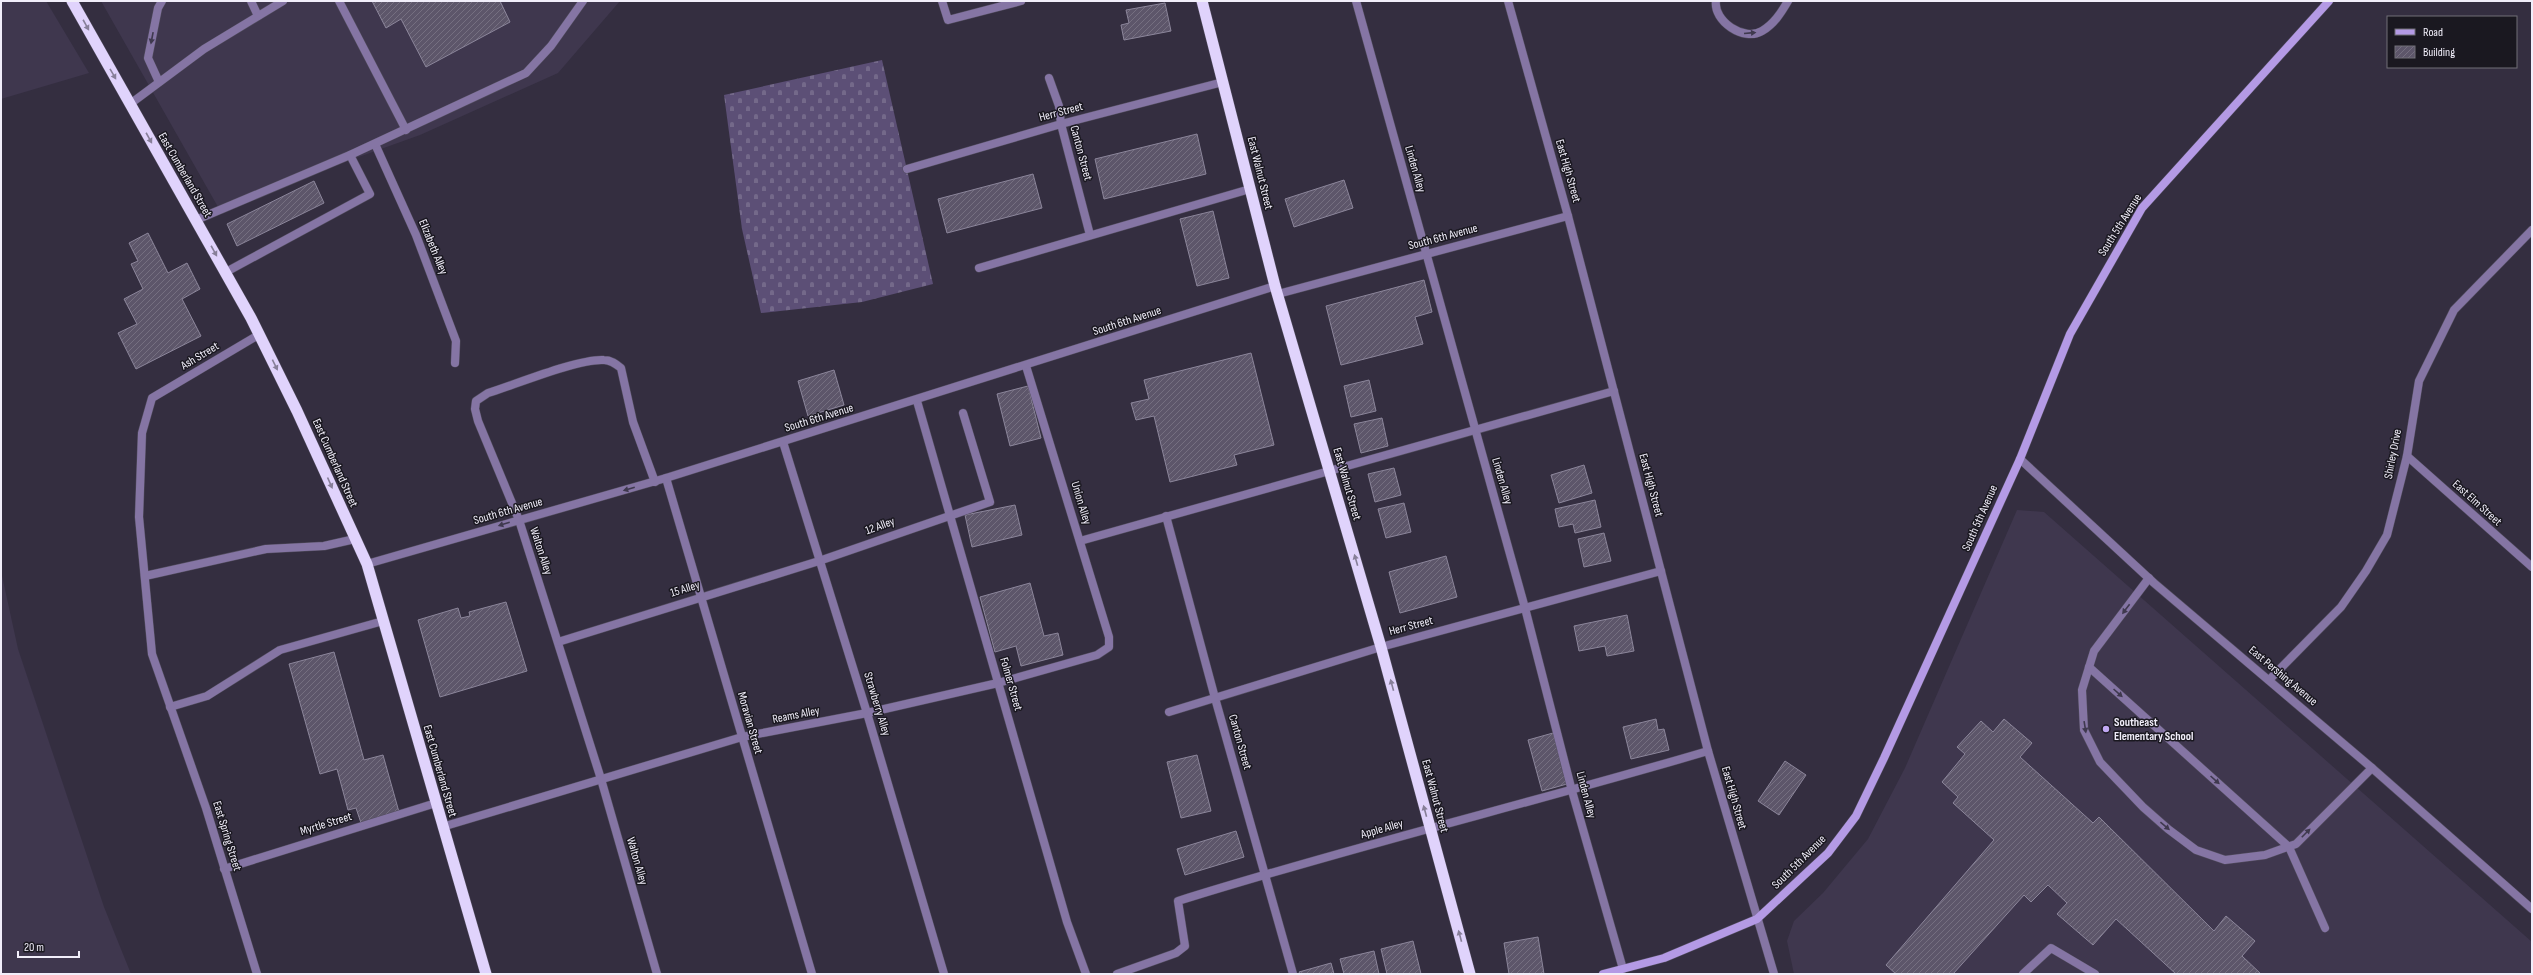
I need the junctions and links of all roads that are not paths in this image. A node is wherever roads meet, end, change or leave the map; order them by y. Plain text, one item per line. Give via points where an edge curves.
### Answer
1 (162, 1) edge
2 (251, 1) edge
3 (283, 1) edge
4 (339, 1) edge
5 (583, 1) edge
6 (942, 1) edge
7 (1021, 1) edge
8 (1202, 1) edge
9 (1356, 1) edge
10 (1508, 1) edge
11 (1716, 1) edge
12 (1788, 1) edge
13 (2329, 1) edge
14 (75, 3) edge
15 (1000, 4) edge
16 (258, 16) junction
17 (1049, 78) dead end
18 (159, 82) junction
19 (1223, 82) junction
20 (129, 101) junction
21 (1061, 124) junction
22 (406, 130) junction
23 (375, 144) junction
24 (350, 155) junction
25 (907, 169) dead end
26 (1250, 189) junction
27 (1568, 216) junction
28 (196, 220) junction
29 (2532, 231) edge
30 (1090, 235) junction
31 (1427, 254) junction
32 (979, 268) dead end
33 (226, 272) junction
34 (1276, 290) junction
35 (260, 334) junction
36 (455, 362) dead end
37 (1026, 366) junction
38 (1614, 391) junction
39 (152, 398) joint
40 (917, 401) junction
41 (964, 413) dead end
42 (1475, 429) junction
43 (783, 442) junction
44 (2407, 456) junction
45 (2020, 459) junction
46 (1329, 471) junction
47 (666, 478) junction
48 (655, 482) junction
49 (949, 514) junction
50 (1166, 516) junction
51 (519, 520) junction
52 (355, 539) junction
53 (1080, 541) junction
54 (819, 560) junction
55 (366, 564) junction
56 (2532, 567) edge
57 (1661, 572) junction
58 (145, 576) junction
59 (2149, 578) junction
60 (701, 596) junction
61 (1526, 608) junction
62 (383, 621) junction
63 (558, 642) junction
64 (1109, 647) joint
65 (1381, 647) junction
66 (2089, 667) junction
67 (2269, 680) junction
68 (998, 683) junction
69 (1215, 698) junction
70 (170, 707) junction
71 (1169, 712) dead end
72 (867, 713) junction
73 (742, 737) junction
74 (1708, 751) junction
75 (2372, 768) junction
76 (601, 779) junction
77 (1572, 791) junction
78 (436, 803) junction
79 (442, 827) junction
80 (1430, 828) junction
81 (2289, 847) junction
82 (224, 869) junction
83 (1265, 874) junction
84 (2532, 909) edge
85 (1757, 919) junction
86 (2325, 928) dead end
87 (1623, 969) junction
88 (257, 974) edge
89 (486, 974) edge
90 (657, 974) edge
91 (812, 974) edge
92 (944, 974) edge
93 (1086, 974) edge
94 (1118, 974) edge
95 (1293, 974) edge
96 (1470, 974) edge
97 (1603, 974) edge
98 (1774, 974) edge
99 (2024, 974) edge
100 (2095, 974) edge

1 -> 18 street via 158,8 148,58
2 - 16 street
3 - 16 street
4 - 22 street
5 - 22 street via 551,46 526,73
6 - 15 street via 948,20
7 - 15 street
8 - 19 highway, East Walnut Street
9 - 31 street, Linden Alley
10 - 27 street, East High Street
11 -> 12 street via 1725,23 1741,34 1761,32 1780,16
13 - 45 main road, South 5th Avenue via 2142,208 2070,334
14 -> 20 highway, East Cumberland Street
16 - 18 street via 204,49
17 - 21 street, Canton Street via 1059,106
18 - 20 street
19 - 21 street, Herr Street
19 - 26 highway, East Walnut Street
20 -> 28 highway, East Cumberland Street
21 - 25 street, Herr Street
21 - 30 street, Canton Street
22 - 23 street
23 - 24 street
23 - 36 street, Elizabeth Alley via 416,235 456,341
24 - 28 street
24 - 33 street via 370,194
26 - 30 street
26 - 34 highway, East Walnut Street
27 - 31 street, South 6th Avenue
27 - 38 street, East High Street
28 -> 33 highway, East Cumberland Street
29 - 44 street, Shirley Drive via 2454,310 2419,381
30 - 32 street
31 - 34 street, South 6th Avenue
31 - 42 street, Linden Alley
33 - 35 highway, East Cumberland Street
34 - 37 street, South 6th Avenue
34 - 46 highway, East Walnut Street
35 - 39 street, Ash Street
35 -> 52 highway, East Cumberland Street
37 - 40 street, South 6th Avenue
37 - 53 street, Union Alley
38 - 42 street
38 - 57 street, East High Street
39 - 58 street, East Spring Street via 142,433 139,517
40 - 43 street, South 6th Avenue
40 - 49 street, Folmer Street
41 - 49 street, 12 Alley via 990,502
42 - 46 street
42 - 61 street, Linden Alley
43 - 47 street, South 6th Avenue
43 - 54 street, Strawberry Alley
44 - 56 street, East Elm Street
44 - 67 street, Shirley Drive via 2387,535 2366,571 2341,607
45 - 59 street, East Pershing Avenue
45 - 85 main road, South 5th Avenue via 1856,816 1828,853
46 - 50 street
65 -> 46 highway, East Walnut Street
47 - 48 street, South 6th Avenue
47 - 60 street, Moravian Street
48 -> 51 street, South 6th Avenue
48 - 51 street, Walton Alley via 633,422 621,368 605,360 585,362 488,393 476,401 478,421
49 - 54 street, 12 Alley
49 - 68 street, Folmer Street
50 - 53 street
50 - 69 street, Canton Street
51 -> 55 street, South 6th Avenue
51 - 63 street, Walton Alley
52 - 55 highway, East Cumberland Street
52 - 58 street via 324,546 266,549
53 - 64 street, Union Alley via 1109,637
54 - 60 street, 15 Alley
54 - 72 street, Strawberry Alley
55 - 62 highway, East Cumberland Street
57 - 61 street, Herr Street
57 - 74 street, East High Street
58 - 70 street, East Spring Street via 152,654
59 -> 66 street via 2094,651
59 - 67 street, East Pershing Avenue
60 - 63 street, 15 Alley
60 - 73 street, Moravian Street
61 - 65 street, Herr Street
61 - 77 street, Linden Alley
62 - 70 street via 280,650 207,696
62 - 78 highway, East Cumberland Street
63 - 76 street, Walton Alley
64 - 68 street, Reams Alley via 1098,655
65 - 69 street, Herr Street
80 -> 65 highway, East Walnut Street
66 -> 81 street
66 -> 81 street via 2082,690 2084,730 2100,762 2143,807 2196,850 2225,860 2265,855
67 - 75 street, East Pershing Avenue
68 - 72 street, Reams Alley
68 - 93 street, Folmer Street via 1068,922
69 - 71 street, Herr Street
69 - 83 street, Canton Street
70 - 82 street, East Spring Street
72 - 73 street, Reams Alley
72 - 92 street, Strawberry Alley
73 - 76 street, Reams Alley
73 - 91 street, Moravian Street
74 - 77 street, Apple Alley
74 - 85 street, East High Street
81 -> 75 street via 2296,844
75 - 84 street, East Pershing Avenue
76 - 79 street, Reams Alley
76 - 90 street, Walton Alley
77 - 80 street, Apple Alley
77 - 87 street, Linden Alley
78 - 79 highway, East Cumberland Street
78 - 82 street, Myrtle Street
79 - 89 highway, East Cumberland Street
80 - 83 street, Apple Alley
96 -> 80 highway, East Walnut Street
81 - 86 street
82 - 88 street, East Spring Street
83 - 94 street, Apple Alley via 1178,901 1185,946 1176,953
83 - 95 street, Canton Street
85 - 87 main road, South 5th Avenue via 1664,958
85 - 98 street, East High Street
87 - 97 main road, South 5th Avenue
99 - 100 street via 2051,948

